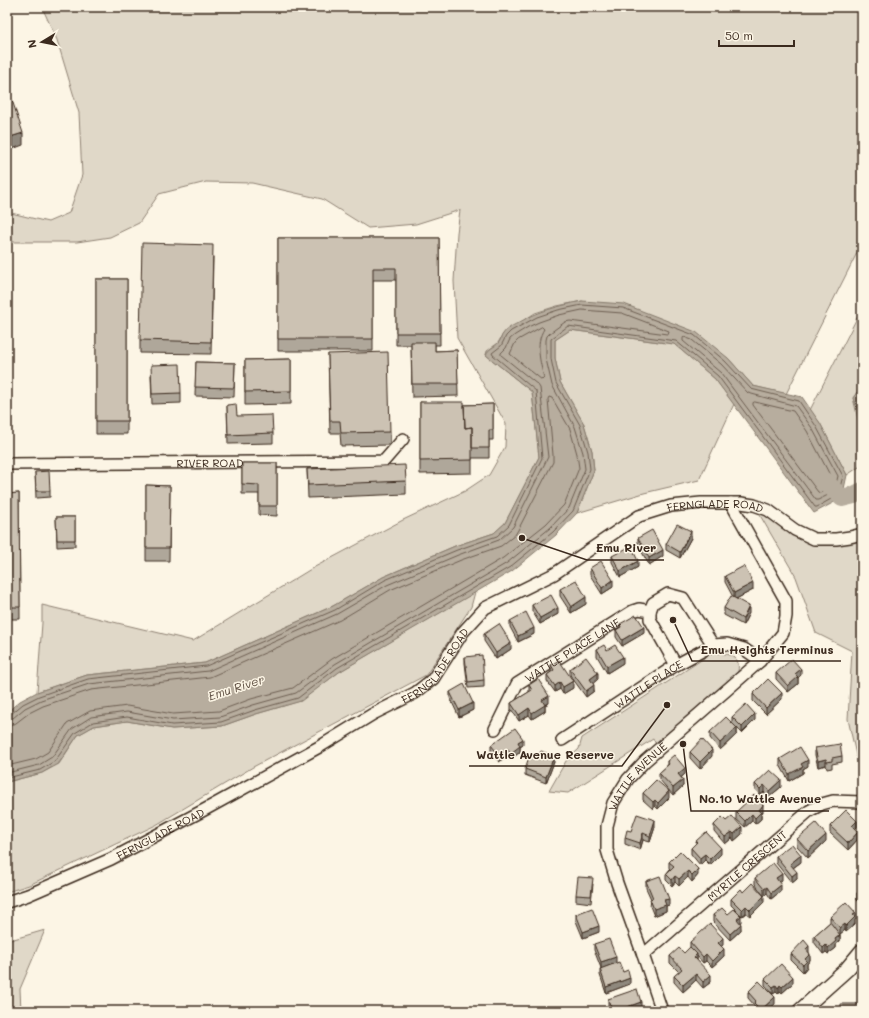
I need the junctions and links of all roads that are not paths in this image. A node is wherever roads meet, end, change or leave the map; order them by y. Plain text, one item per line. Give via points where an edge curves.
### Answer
1 (403, 439) dead end
2 (7, 464) edge
3 (731, 503) junction
4 (862, 534) edge
5 (650, 611) junction
6 (713, 645) junction
7 (760, 661) junction
8 (676, 665) junction
9 (495, 729) dead end
10 (562, 740) dead end
11 (862, 802) edge
12 (7, 902) edge
13 (862, 951) edge
14 (643, 955) junction
15 (862, 960) edge
16 (847, 969) junction
17 (662, 1011) edge
18 (800, 1011) edge

1 - 2 street, RIVER ROAD via 384,461
3 - 4 street, FERNGLADE ROAD via 754,505 768,510 795,530 814,539 850,538
3 - 7 street, WATTLE AVENUE via 786,601 783,634
3 - 12 street, FERNGLADE ROAD via 671,506 639,516 554,574 485,608 463,632 432,679 415,693 111,859
5 - 6 street via 653,603 668,594 683,598
5 - 8 street via 650,619
5 - 9 street, WATTLE PLACE LANE via 633,611 517,684
6 - 7 street via 727,644 744,649
6 - 8 street, WATTLE PLACE
7 - 14 street, WATTLE AVENUE via 645,762 628,779 613,803 607,826 607,850 616,883
8 - 10 street, WATTLE PLACE
11 - 14 street, MYRTLE CRESCENT via 833,801 809,811
13 - 16 main road
14 - 17 street, WATTLE AVENUE
15 - 16 main road
16 - 18 main road

